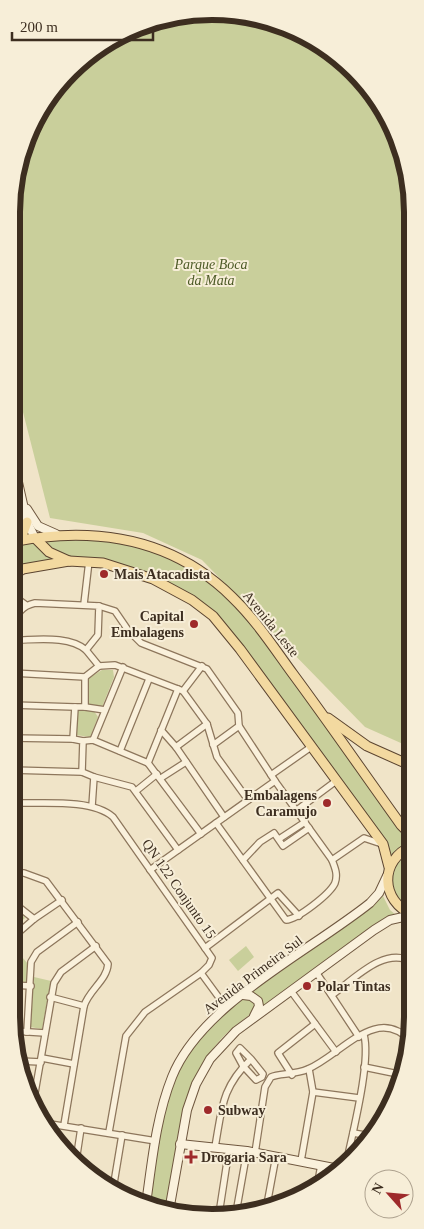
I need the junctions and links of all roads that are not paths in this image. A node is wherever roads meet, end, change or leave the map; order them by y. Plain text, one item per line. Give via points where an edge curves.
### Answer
1 (20, 486) edge
2 (24, 502) junction
3 (27, 522) junction
4 (56, 534) junction
5 (20, 537) edge
6 (35, 538) junction
7 (20, 540) edge
8 (69, 561) junction
9 (89, 562) junction
10 (27, 567) junction
11 (20, 568) edge
12 (20, 572) edge
13 (20, 601) edge
14 (84, 604) junction
15 (26, 605) junction
16 (99, 606) junction
17 (20, 613) edge
18 (20, 640) edge
19 (86, 650) junction
20 (99, 666) junction
21 (202, 666) junction
22 (123, 667) junction
23 (20, 673) edge
24 (85, 677) junction
25 (149, 679) junction
26 (180, 690) junction
27 (20, 705) edge
28 (74, 707) junction
29 (85, 707) junction
30 (105, 710) junction
31 (322, 713) junction
32 (207, 724) junction
33 (239, 726) junction
34 (161, 730) junction
35 (20, 737) edge
36 (73, 739) junction
37 (93, 740) junction
38 (83, 741) junction
39 (213, 745) junction
40 (176, 747) junction
41 (311, 747) junction
42 (120, 751) junction
43 (186, 762) junction
44 (404, 762) edge
45 (148, 763) junction
46 (20, 770) edge
47 (82, 772) junction
48 (159, 776) junction
49 (94, 777) junction
50 (273, 778) junction
51 (336, 781) junction
52 (136, 790) junction
53 (248, 800) junction
54 (20, 803) edge
55 (92, 806) junction
56 (297, 810) junction
57 (224, 817) junction
58 (305, 822) junction
59 (216, 823) junction
60 (309, 828) junction
61 (404, 828) edge
62 (201, 834) junction
63 (279, 839) junction
64 (383, 844) junction
65 (178, 850) junction
66 (404, 850) edge
67 (243, 860) junction
68 (332, 860) junction
69 (150, 870) junction
70 (388, 872) junction
71 (20, 873) edge
72 (270, 898) junction
73 (62, 900) junction
74 (20, 908) edge
75 (404, 910) edge
76 (299, 916) junction
77 (404, 917) edge
78 (34, 919) junction
79 (78, 922) junction
80 (20, 931) edge
81 (96, 946) junction
82 (205, 948) junction
83 (404, 959) edge
84 (316, 972) junction
85 (201, 973) junction
86 (20, 986) edge
87 (31, 986) junction
88 (291, 991) junction
89 (243, 995) junction
90 (332, 995) junction
91 (50, 997) junction
92 (220, 999) junction
93 (232, 1003) junction
94 (84, 1006) junction
95 (221, 1012) junction
96 (254, 1018) junction
97 (315, 1024) junction
98 (20, 1031) edge
99 (27, 1032) junction
100 (45, 1033) junction
101 (403, 1034) edge
102 (361, 1036) junction
103 (336, 1052) junction
104 (250, 1059) junction
105 (41, 1060) junction
106 (26, 1061) edge
107 (74, 1064) junction
108 (243, 1066) junction
109 (364, 1067) junction
110 (309, 1069) junction
111 (395, 1073) edge
112 (292, 1075) junction
113 (35, 1091) edge
114 (314, 1092) junction
115 (358, 1098) junction
116 (53, 1125) edge
117 (64, 1125) junction
118 (81, 1128) junction
119 (109, 1132) junction
120 (352, 1133) junction
121 (122, 1135) junction
122 (363, 1135) edge
123 (156, 1141) junction
124 (180, 1144) junction
125 (215, 1148) junction
126 (229, 1149) junction
127 (246, 1151) junction
128 (255, 1153) junction
129 (348, 1153) edge
130 (77, 1154) edge
131 (276, 1156) junction
132 (302, 1161) junction
133 (321, 1165) junction
134 (332, 1167) edge
135 (319, 1177) edge
136 (114, 1182) edge
137 (147, 1198) edge
138 (268, 1201) edge
139 (169, 1204) edge
140 (237, 1207) edge
141 (219, 1209) edge

1 - 2 main road
2 - 3 main road
2 - 4 main road via 34,522
3 - 5 main road
3 - 6 main road
4 - 6 main road, Avenida Leste
4 - 31 main road, Avenida Leste via 133,541 160,550 211,579 253,619
6 - 7 main road, Avenida Leste
6 - 8 main road via 49,552
8 - 9 main road
8 - 10 main road
9 - 14 street
9 - 41 main road via 117,566 174,588 212,616
10 - 11 main road
10 - 12 street
13 - 15 street
14 - 15 street
14 - 16 street
15 - 17 street
16 - 19 street via 98,634
16 - 21 street via 115,611 141,643
18 - 19 street via 71,641
19 - 20 street
20 - 22 street
20 - 24 street
21 - 26 street
21 - 33 street via 238,713
22 - 25 street
22 - 30 street
23 - 24 street
24 - 29 street
25 - 26 street
25 - 42 street
26 - 32 street
26 - 34 street
27 - 28 street
28 - 29 street
28 - 36 street
29 - 30 street
30 - 37 street
31 - 44 main road via 367,746
31 - 61 main road, Avenida Leste
32 - 39 street
32 - 40 street
33 - 39 street
33 - 50 street
34 - 40 street
34 - 45 street
35 - 36 street
36 - 38 street
37 - 38 street
37 - 42 street
38 - 47 street
39 - 53 street via 217,757
40 - 43 street
41 - 50 street
41 - 51 main road
42 - 45 street
43 - 48 street
43 - 57 street
45 - 48 street
46 - 47 street
47 - 49 street
48 - 52 street
48 - 62 street
49 - 52 street via 127,784
49 - 55 street
50 - 53 street
50 - 56 street
51 - 56 street
51 - 64 main road
52 - 65 street
53 - 57 street
54 - 55 street, QN 122 Conjunto 15
55 - 69 street, QN 122 Conjunto 15 via 112,817
56 - 58 street
57 - 59 street
58 - 60 street
58 - 63 street
59 - 62 street
59 - 67 street
60 - 63 street via 283,846
60 - 68 street
62 - 65 street
63 - 67 street via 274,833
64 - 68 street via 364,838
64 - 70 main road
65 - 69 street
66 - 70 main road
67 - 72 street
68 - 76 street via 337,873 332,890
69 - 82 street, QN 122 Conjunto 15
70 - 75 main road via 389,892
70 - 89 main road, Avenida Primeira Sul via 379,893 370,903
71 - 73 street via 46,881
72 - 76 street via 279,894
72 - 76 street via 286,920
72 - 82 street
73 - 78 street
73 - 79 street
74 - 78 street
77 - 84 main road via 390,920
78 - 80 street
79 - 81 street
79 - 87 street via 34,955
81 - 91 street via 61,972
81 - 94 street via 108,964 107,972 92,989
82 - 85 street, QN 122 Conjunto 15 via 212,961
83 - 90 street via 388,957
84 - 88 main road
84 - 90 street
85 - 92 street
85 - 119 street via 145,1012 126,1036
86 - 87 street
87 - 99 street
88 - 96 main road
88 - 97 street
89 - 93 main road, Avenida Primeira Sul
89 - 96 main road via 258,1000
90 - 102 street
91 - 94 street
91 - 100 street
92 - 93 street
92 - 95 street
93 - 95 main road, Avenida Primeira Sul
94 - 107 street
95 - 123 main road, Avenida Primeira Sul via 196,1037 172,1075
96 - 124 main road via 218,1048 200,1076 187,1110
97 - 103 street
97 - 112 street via 278,1053
98 - 99 street
99 - 100 street
100 - 105 street
101 - 102 street via 389,1027 375,1027
102 - 103 street
102 - 109 street via 366,1048
103 - 110 street
104 - 108 street
104 - 108 street via 240,1048 236,1055
104 - 108 street via 262,1074 259,1080
105 - 106 street
105 - 107 street
105 - 113 street
107 - 117 street
108 - 125 street via 224,1096
109 - 111 street
109 - 115 street
110 - 112 street
110 - 114 street
112 - 128 street via 273,1076 269,1080
114 - 115 street
114 - 132 street
115 - 120 street
116 - 117 street
117 - 118 street
118 - 119 street
118 - 130 street
119 - 121 street
120 - 122 street
120 - 129 street
121 - 123 street
121 - 136 street
123 - 137 main road, Avenida Primeira Sul
124 - 125 main road
124 - 139 main road
125 - 126 main road
126 - 127 main road
126 - 141 street
127 - 128 main road
127 - 140 street
128 - 131 main road
131 - 132 main road
131 - 138 street
132 - 133 main road
133 - 134 main road
133 - 135 street

